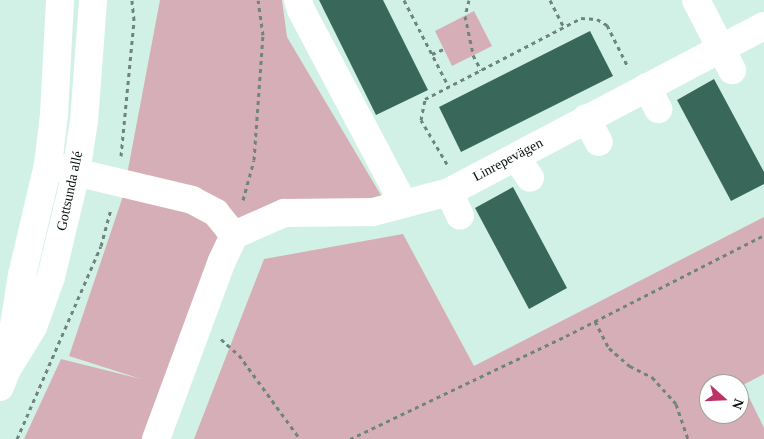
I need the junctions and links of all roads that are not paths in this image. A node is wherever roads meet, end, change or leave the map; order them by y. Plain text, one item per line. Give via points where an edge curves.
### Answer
1 (60, 0) edge
2 (94, 0) edge
3 (298, 0) edge
4 (696, 0) edge
5 (764, 26) edge
6 (726, 59) junction
7 (48, 166) junction
8 (76, 173) junction
9 (403, 203) junction
10 (234, 235) junction
11 (3, 379) edge
12 (156, 439) edge

1 - 7 street, Gottsunda allé
2 - 8 street, Gottsunda allé via 84,121
3 - 9 street
4 - 6 street
5 - 6 street, Linrepevägen
6 - 9 street, Linrepevägen via 648,96 523,168 456,198
7 - 8 street
7 - 11 street, Gottsunda allé via 22,276
8 - 10 street via 192,200 216,213
8 - 11 street, Gottsunda allé via 51,276 33,327
9 - 10 street, Linrepevägen via 373,212 284,214
10 - 12 street

